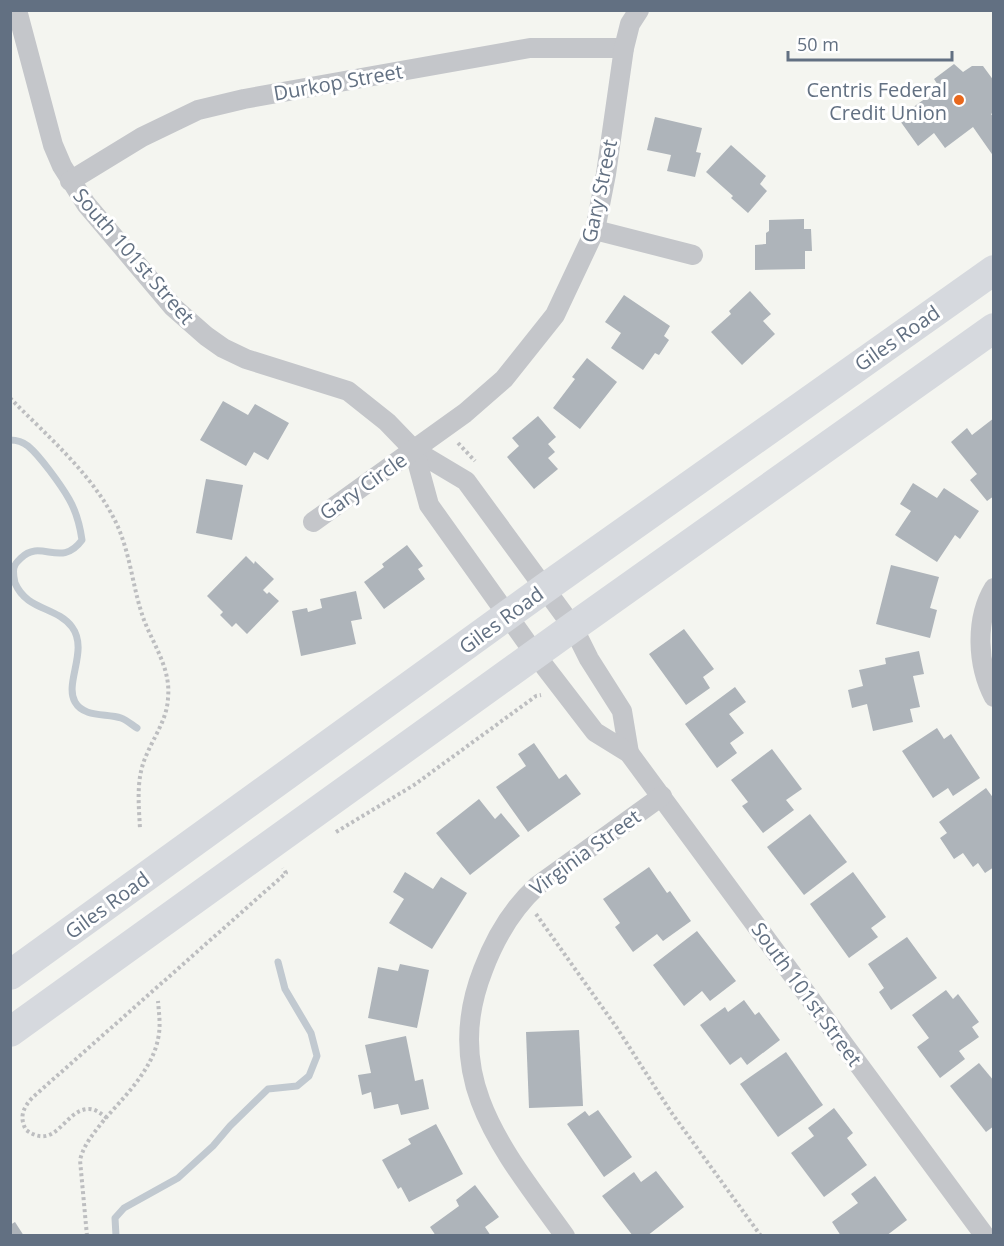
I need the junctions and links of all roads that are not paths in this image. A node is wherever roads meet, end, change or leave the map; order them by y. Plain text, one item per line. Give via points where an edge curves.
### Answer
1 (17, 10) edge
2 (639, 10) edge
3 (624, 48) junction
4 (70, 181) junction
5 (595, 230) junction
6 (693, 255) dead end
7 (993, 270) edge
8 (993, 328) edge
9 (414, 450) junction
10 (312, 522) dead end
11 (545, 588) junction
12 (993, 588) edge
13 (507, 616) junction
14 (573, 627) junction
15 (535, 654) junction
16 (993, 697) edge
17 (629, 753) junction
18 (662, 796) junction
19 (10, 975) edge
20 (10, 1032) edge
21 (566, 1236) edge
22 (985, 1236) edge

1 - 4 street, South 101st Street via 47,126
2 - 3 street, Gary Street via 630,24
3 - 4 street, Durkop Street via 530,48 198,110 142,137
3 - 5 street, Gary Street
4 - 9 street, South 101st Street via 173,307 206,336 246,359 348,391
5 - 6 street
5 - 9 street, Gary Street via 555,315 504,379
7 - 11 main road, Giles Road
8 - 14 main road
9 - 10 street, Gary Circle
9 - 11 street, South 101st Street via 466,482
9 - 13 street, South 101st Street via 429,505
11 - 13 main road, Giles Road
11 - 14 street, South 101st Street
12 - 16 street via 981,623 981,654
13 - 15 street, South 101st Street
13 - 19 main road, Giles Road
14 - 15 main road
14 - 17 street, South 101st Street via 622,711
15 - 17 street, South 101st Street via 596,732
15 - 20 main road
17 - 18 street, South 101st Street
18 - 21 street, Virginia Street via 521,901 488,956 474,994 468,1029 469,1066 480,1103 519,1172
18 - 22 street, South 101st Street

